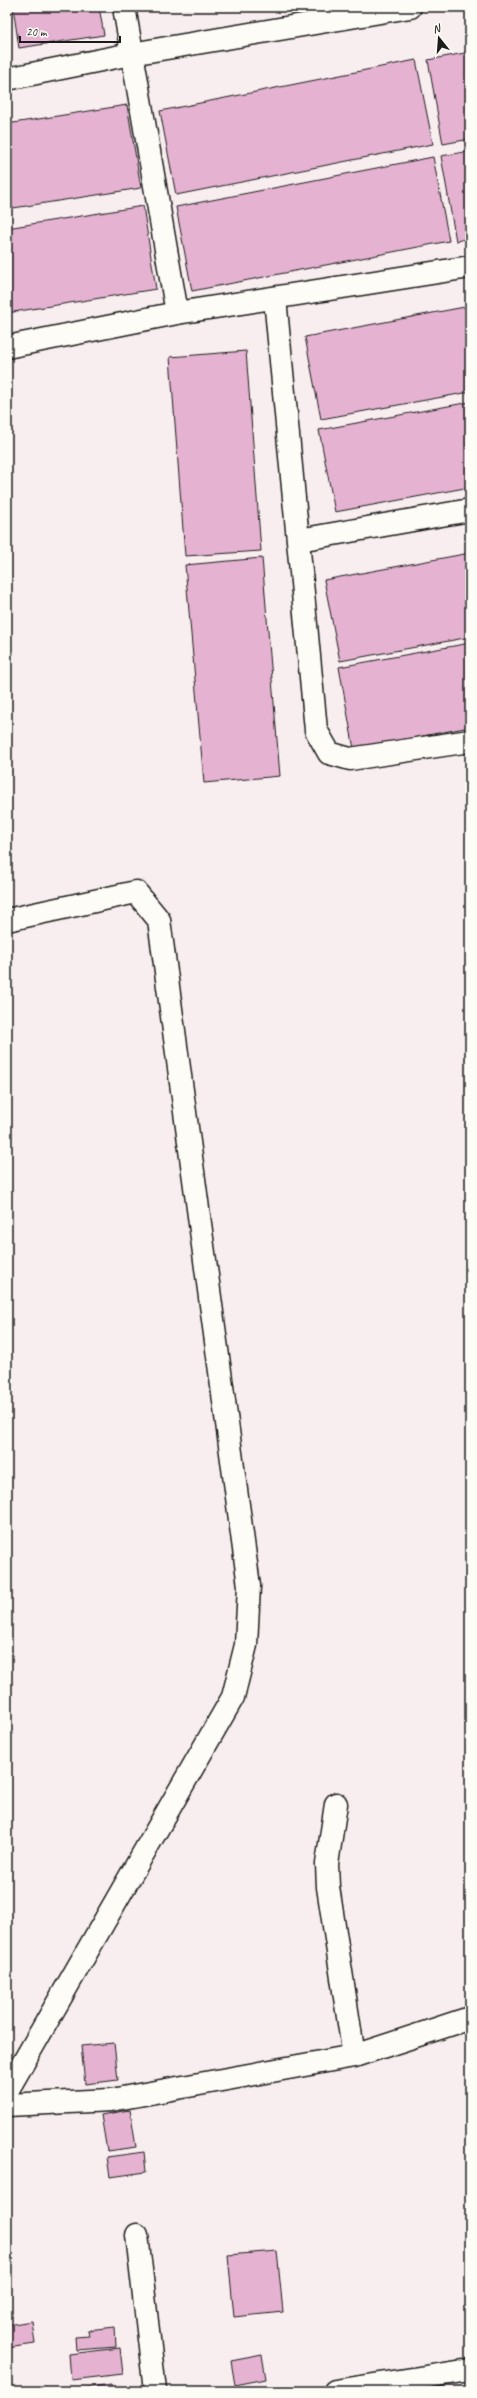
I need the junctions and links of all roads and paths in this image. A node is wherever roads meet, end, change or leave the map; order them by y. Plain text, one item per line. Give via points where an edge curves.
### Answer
1 (124, 7) edge
2 (410, 7) edge
3 (131, 54) junction
4 (7, 79) edge
5 (470, 267) edge
6 (275, 298) junction
7 (177, 313) junction
8 (7, 347) edge
9 (470, 510) edge
10 (299, 540) junction
11 (470, 741) edge
12 (7, 920) edge
13 (336, 1804) dead end
14 (470, 2018) edge
15 (354, 2056) junction
16 (7, 2091) edge
17 (7, 2105) edge
18 (137, 2235) dead end
19 (470, 2370) edge
20 (155, 2391) edge
21 (335, 2391) edge

1 - 3 street
2 - 3 street
3 - 4 street
3 - 7 street
5 - 6 street
6 - 7 street
6 - 10 street
7 - 8 street
9 - 10 street
10 - 11 street via 316,730 328,753 350,759
12 - 16 street via 136,892 159,920 249,1586 246,1645 233,1697
13 - 15 street via 327,1864 328,1887
14 - 15 street
15 - 17 street via 111,2100
18 - 20 street
19 - 21 street

